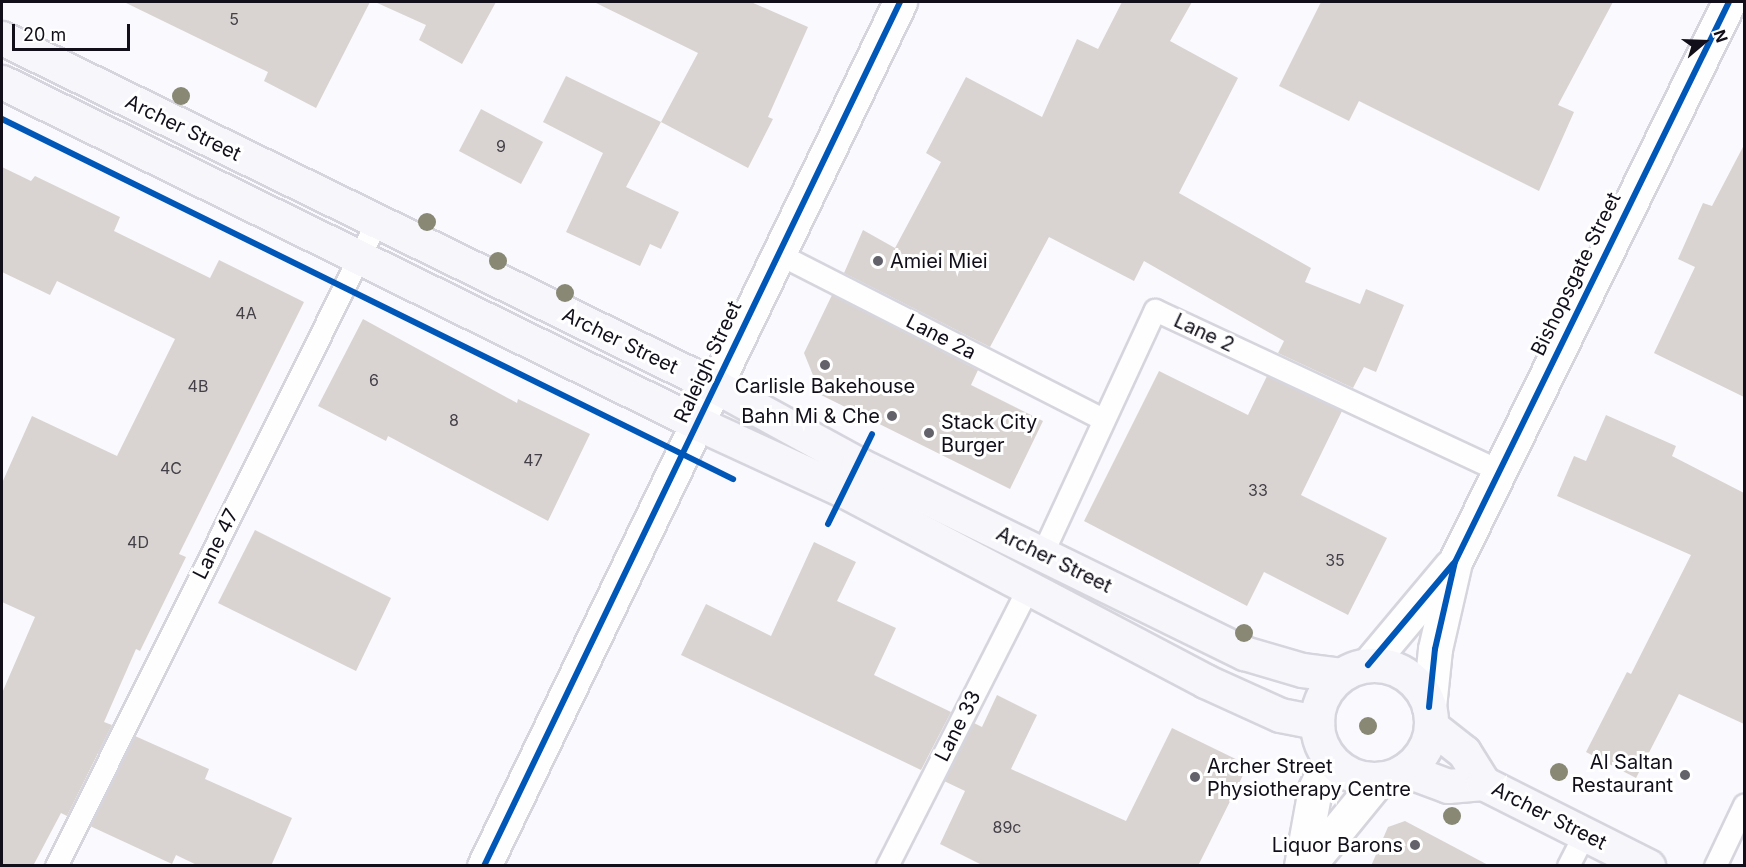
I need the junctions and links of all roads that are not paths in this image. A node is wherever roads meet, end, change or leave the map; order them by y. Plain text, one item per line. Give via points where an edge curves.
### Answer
1 (900, 2) edge
2 (1729, 2) edge
3 (2, 38) edge
4 (2, 82) edge
5 (376, 223) junction
6 (779, 254) junction
7 (361, 257) junction
8 (715, 386) junction
9 (1103, 419) junction
10 (698, 423) junction
11 (1498, 470) junction
12 (1042, 554) junction
13 (1455, 562) junction
14 (1029, 586) junction
15 (1354, 670) junction
16 (1430, 717) junction
17 (1317, 722) junction
18 (1329, 759) junction
19 (1392, 775) junction
20 (1483, 783) junction
21 (1744, 805) edge
22 (1584, 834) junction
23 (1643, 864) edge
24 (56, 866) edge
25 (484, 866) edge
26 (887, 866) edge
27 (1301, 866) edge
28 (1308, 866) edge
29 (1568, 866) edge
30 (1715, 866) edge

1 - 6 street, Raleigh Street
2 - 11 street, Bishopsgate Street
3 - 5 main road, Archer Street
4 - 7 main road, Archer Street
5 - 7 lane, Lane 47
5 - 8 main road, Archer Street
6 - 8 street, Raleigh Street
6 - 9 lane, Lane 2a
7 - 10 main road, Archer Street
7 - 24 lane, Lane 47
8 - 10 street, Raleigh Street
8 - 12 main road, Archer Street via 858,464
9 - 11 lane, Lane 2 via 1155,310
9 - 12 lane, Lane 2
10 - 14 main road, Archer Street via 843,490
10 - 25 street, Raleigh Street
11 - 13 street, Bishopsgate Street
12 - 15 main road, Archer Street via 1245,653 1302,670
13 - 15 street, Bishopsgate Street
13 - 16 street, Bishopsgate Street via 1435,649
14 - 17 main road, Archer Street via 1205,681 1280,715
14 - 26 lane, Lane 33
15 - 16 main road via 1394,669 1416,684
15 - 17 main road via 1325,693
16 - 19 main road via 1419,756
16 - 20 main road, Archer Street via 1464,752
17 - 18 main road via 1320,742
18 - 19 main road via 1343,771
18 - 27 street via 1315,789
19 - 20 main road, Archer Street via 1448,786
19 - 28 street
20 - 22 main road, Archer Street
21 - 30 lane
22 - 23 main road, Archer Street
22 - 29 lane

